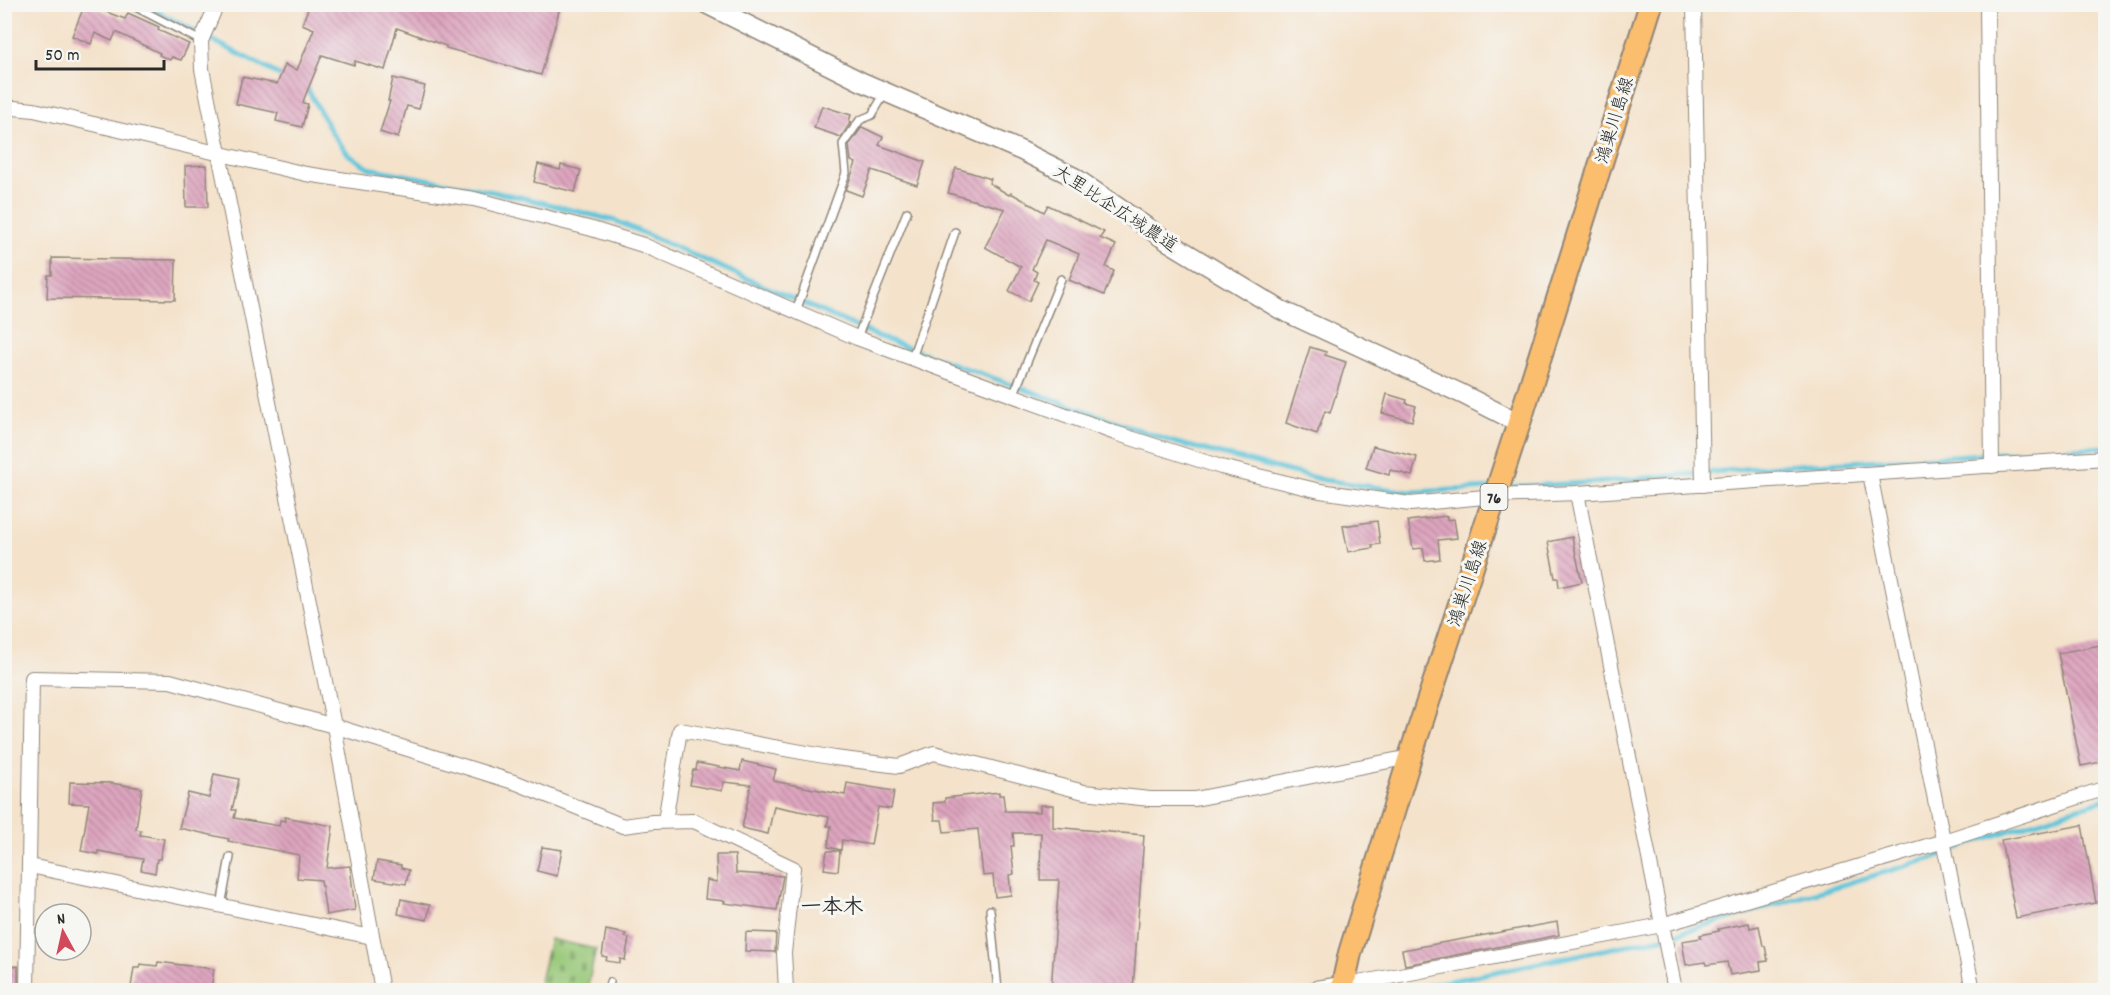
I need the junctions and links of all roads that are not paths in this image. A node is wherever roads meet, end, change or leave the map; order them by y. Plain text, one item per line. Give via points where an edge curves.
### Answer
1 (130, 4) edge
2 (217, 4) edge
3 (706, 4) edge
4 (1651, 4) edge
5 (1694, 4) edge
6 (1987, 4) edge
7 (201, 41) junction
8 (885, 92) junction
9 (4, 107) edge
10 (218, 154) junction
11 (906, 212) dead end
12 (955, 232) dead end
13 (1061, 279) dead end
14 (796, 311) junction
15 (857, 338) junction
16 (912, 358) junction
17 (1013, 396) junction
18 (1519, 423) junction
19 (2106, 458) edge
20 (1992, 466) junction
21 (1870, 474) junction
22 (1703, 485) junction
23 (1577, 494) junction
24 (1495, 496) junction
25 (334, 726) junction
26 (1410, 757) junction
27 (2106, 788) edge
28 (665, 821) junction
29 (1944, 841) junction
30 (230, 857) dead end
31 (30, 866) junction
32 (221, 906) junction
33 (990, 910) dead end
34 (1662, 925) junction
35 (372, 937) junction
36 (610, 982) dead end
37 (1342, 988) edge
38 (27, 990) edge
39 (382, 990) edge
40 (608, 990) edge
41 (786, 990) edge
42 (998, 990) edge
43 (1317, 990) edge
44 (1675, 990) edge
45 (1973, 990) edge

1 - 7 lane
2 - 7 street
3 - 8 street, 大里比企広域農道
4 - 18 main road, 鴻巣川島線 / 76
5 - 22 street
6 - 20 street
7 - 10 street via 202,69
8 - 14 lane via 872,115 860,120 843,144 846,173
8 - 18 street, 大里比企広域農道 via 1074,177 1167,241 1281,310
9 - 10 street via 21,107
10 - 14 street via 306,174 474,199 582,226 643,245
10 - 25 street
11 - 15 lane
12 - 16 lane
13 - 17 lane
14 - 15 street
15 - 16 street
16 - 17 street
17 - 24 street via 1164,450 1320,491 1410,504
18 - 24 main road, 鴻巣川島線 / 76
19 - 20 street
20 - 21 street
21 - 22 street
21 - 29 street
22 - 23 street
23 - 24 street
23 - 34 street
24 - 26 main road, 鴻巣川島線 / 76
25 - 28 street via 518,783 623,826
25 - 31 street via 170,681 32,678
25 - 35 street
26 - 28 street via 1195,799 1150,799 1084,792 934,753 899,766 680,730
26 - 37 main road, 鴻巣川島線 / 76
27 - 29 street
28 - 41 street via 694,821 793,868 784,953
29 - 34 street
29 - 45 street
30 - 32 lane
31 - 32 street
31 - 38 street
32 - 35 street
33 - 42 lane
34 - 37 street
34 - 44 street
35 - 39 street
36 - 40 lane
37 - 43 street

